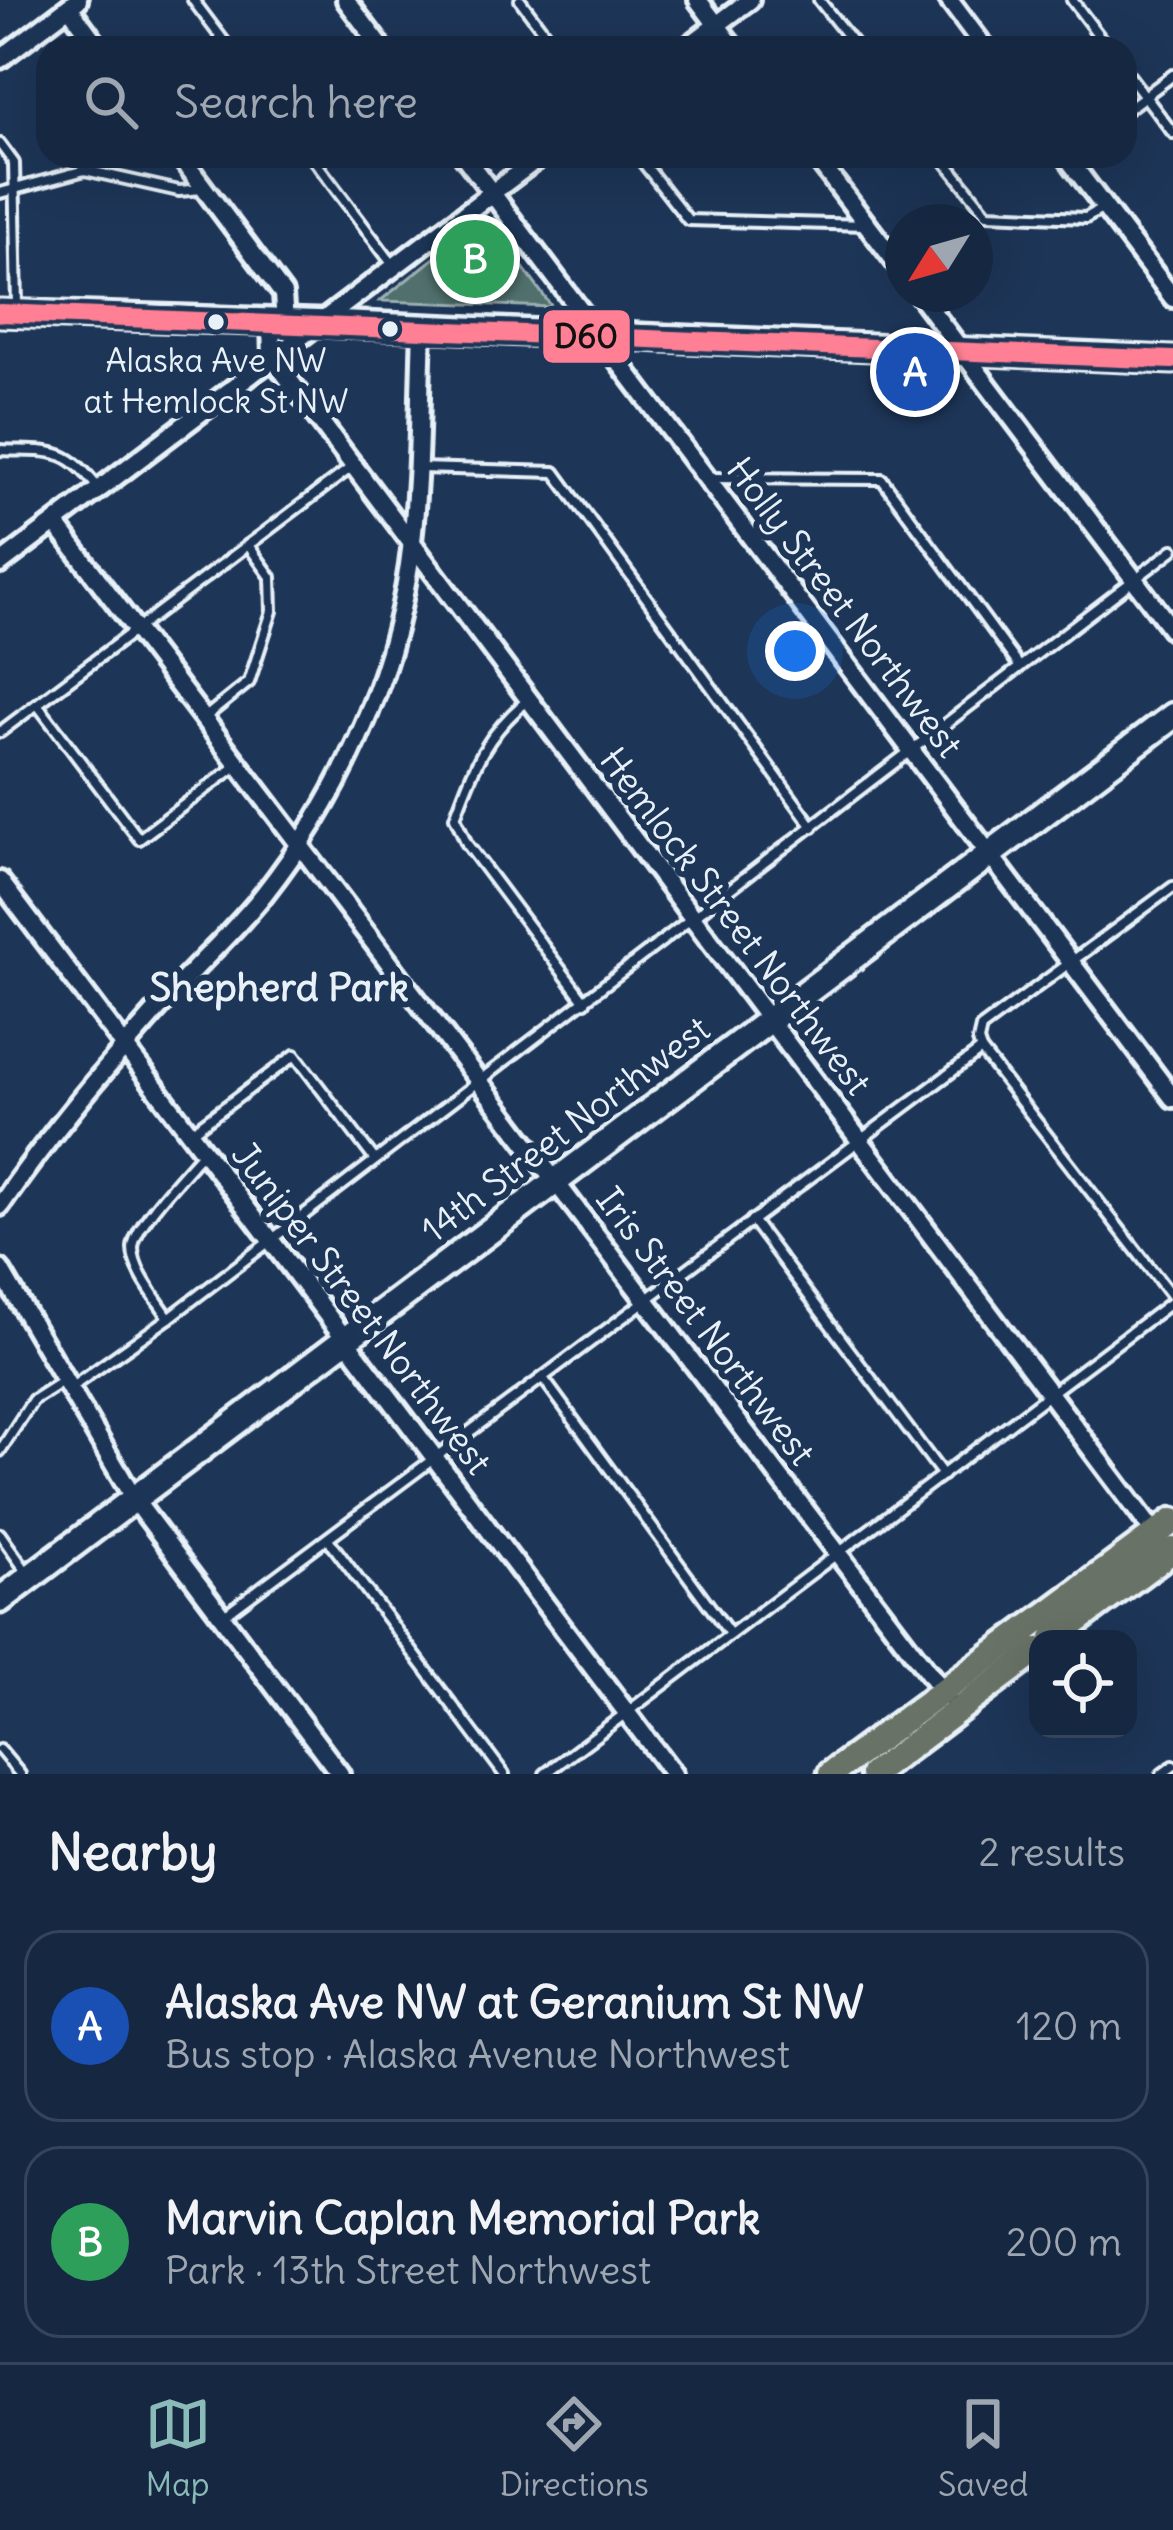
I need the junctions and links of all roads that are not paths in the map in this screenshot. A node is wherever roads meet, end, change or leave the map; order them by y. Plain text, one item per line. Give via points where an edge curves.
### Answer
1 (193, 0) edge
2 (346, 0) edge
3 (520, 0) edge
4 (698, 0) edge
5 (750, 0) edge
6 (819, 0) edge
7 (949, 0) edge
8 (1072, 0) edge
9 (74, 4) edge
10 (716, 25) junction
11 (92, 36) edge
12 (220, 36) edge
13 (373, 36) edge
14 (547, 36) edge
15 (702, 36) edge
16 (725, 36) edge
17 (848, 36) edge
18 (976, 36) edge
19 (1099, 36) edge
20 (2, 54) edge
21 (1173, 75) edge
22 (1137, 86) edge
23 (1145, 96) junction
24 (1137, 102) edge
25 (1173, 133) edge
26 (0, 144) edge
27 (189, 168) edge
28 (320, 168) edge
29 (473, 168) edge
30 (525, 168) edge
31 (647, 168) edge
32 (824, 168) edge
33 (951, 168) edge
34 (1075, 168) edge
35 (14, 188) junction
36 (204, 189) junction
37 (0, 193) edge
38 (491, 193) junction
39 (1105, 207) junction
40 (867, 225) junction
41 (885, 248) edge
42 (394, 266) junction
43 (1173, 298) edge
44 (933, 312) edge
45 (8, 314) edge
46 (278, 322) junction
47 (317, 323) junction
48 (422, 328) junction
49 (599, 336) junction
50 (962, 351) junction
51 (272, 357) junction
52 (1173, 360) edge
53 (0, 450) edge
54 (353, 466) junction
55 (416, 467) junction
56 (706, 478) junction
57 (99, 489) junction
58 (55, 523) junction
59 (411, 544) junction
60 (248, 545) junction
61 (1173, 550) edge
62 (0, 564) edge
63 (1134, 579) junction
64 (135, 629) junction
65 (1173, 631) edge
66 (1020, 667) junction
67 (528, 700) junction
68 (37, 704) junction
69 (1173, 716) edge
70 (203, 719) junction
71 (0, 732) edge
72 (911, 751) junction
73 (238, 765) junction
74 (813, 827) junction
75 (299, 847) junction
76 (990, 855) junction
77 (0, 881) edge
78 (1173, 887) edge
79 (693, 919) junction
80 (1072, 964) junction
81 (585, 1001) junction
82 (769, 1020) junction
83 (124, 1047) junction
84 (980, 1050) junction
85 (479, 1082) junction
86 (1173, 1099) edge
87 (189, 1133) junction
88 (860, 1139) junction
89 (203, 1152) junction
90 (375, 1160) junction
91 (555, 1182) junction
92 (0, 1206) edge
93 (752, 1220) junction
94 (269, 1240) junction
95 (0, 1270) edge
96 (1173, 1299) edge
97 (645, 1300) junction
98 (169, 1318) junction
99 (345, 1340) junction
100 (543, 1378) junction
101 (66, 1385) junction
102 (1051, 1394) junction
103 (0, 1451) edge
104 (435, 1459) junction
105 (943, 1474) junction
106 (134, 1499) junction
107 (0, 1534) edge
108 (328, 1538) junction
109 (1168, 1539) edge
110 (837, 1553) junction
111 (31, 1577) junction
112 (0, 1600) edge
113 (222, 1617) junction
114 (1063, 1630) edge
115 (730, 1634) junction
116 (1029, 1655) edge
117 (950, 1701) junction
118 (627, 1712) junction
119 (0, 1750) edge
120 (1173, 1766) edge
121 (20, 1774) edge
122 (340, 1774) edge
123 (504, 1774) edge
124 (545, 1774) edge
125 (674, 1774) edge
126 (831, 1774) edge
127 (873, 1774) edge
128 (1162, 1774) edge

1 - 12 lane
2 - 13 street
3 - 14 lane
4 - 10 street
5 - 10 street
6 - 17 lane
7 - 18 street
8 - 19 lane
9 - 11 street
9 - 20 street
10 - 15 street
10 - 16 street
21 - 23 lane
22 - 23 lane
23 - 24 lane
23 - 25 lane
26 - 35 lane via 14,164
27 - 36 street
28 - 42 lane
29 - 38 street, Holly Street Northwest
30 - 38 street
31 - 40 lane via 688,220
32 - 40 street
33 - 39 lane via 987,214 1087,218
34 - 39 street
35 - 36 lane via 86,170
35 - 37 lane
35 - 45 lane
36 - 46 street via 283,294
38 - 42 street
38 - 49 street, Holly Street Northwest
39 - 43 street
40 - 41 street
42 - 47 street
44 - 50 street
45 - 46 street
46 - 47 street
46 - 51 street
47 - 48 street
47 - 51 street
48 - 49 street
48 - 55 street
49 - 50 street
49 - 56 street, Holly Street Northwest
50 - 52 street
50 - 63 street
51 - 54 street, Hemlock Street Northwest
51 - 57 street
53 - 57 lane via 77,460
54 - 59 street, Hemlock Street Northwest
54 - 60 lane
55 - 59 street
55 - 74 lane via 554,472
56 - 66 lane via 882,479
56 - 72 street, Holly Street Northwest
57 - 58 street
58 - 62 street
58 - 64 street, Iris Street Northwest
59 - 67 street, Hemlock Street Northwest
59 - 75 street via 374,698
60 - 64 lane
60 - 70 lane via 271,577 272,611 249,682
61 - 63 lane
63 - 65 street
63 - 66 lane
64 - 68 lane
64 - 70 street, Iris Street Northwest
66 - 72 lane
67 - 79 street, Hemlock Street Northwest
67 - 81 lane via 490,738 454,817
68 - 71 lane
68 - 73 lane via 139,839
69 - 76 street, 14th Street Northwest
70 - 73 street, Iris Street Northwest
72 - 74 lane
72 - 76 street, Holly Street Northwest
73 - 75 street, Iris Street Northwest
74 - 79 lane
75 - 83 street
75 - 85 street, Iris Street Northwest
76 - 80 street, Holly Street Northwest
76 - 82 street, 14th Street Northwest
77 - 83 street, Juniper Street Northwest
78 - 80 lane
79 - 81 lane
79 - 82 street, Hemlock Street Northwest
80 - 84 lane via 981,1028
80 - 86 street, Holly Street Northwest
81 - 85 lane
82 - 88 street, Hemlock Street Northwest
82 - 91 street, 14th Street Northwest
83 - 87 street, Juniper Street Northwest
83 - 92 street
84 - 88 lane
84 - 96 lane
85 - 90 lane
85 - 91 street, Iris Street Northwest
87 - 89 street, Juniper Street Northwest
87 - 90 lane via 295,1055
88 - 93 lane
88 - 102 street, Hemlock Street Northwest
89 - 94 street, Juniper Street Northwest
89 - 98 lane via 133,1249
90 - 94 lane
91 - 97 street, Iris Street Northwest
91 - 99 street, 14th Street Northwest
93 - 97 lane
93 - 105 lane
94 - 98 lane
94 - 99 street, Juniper Street Northwest
95 - 101 street
96 - 102 lane
97 - 100 lane
97 - 110 street, Iris Street Northwest
98 - 101 lane
99 - 104 street, Juniper Street Northwest
99 - 106 street, 14th Street Northwest
100 - 104 lane
100 - 115 lane
101 - 103 lane via 33,1400
101 - 106 street
102 - 105 lane
102 - 109 street, Hemlock Street Northwest
104 - 108 lane
104 - 118 street, Juniper Street Northwest
105 - 110 lane
106 - 111 street, 14th Street Northwest
106 - 113 street
107 - 111 lane
108 - 113 lane
108 - 123 lane
109 - 114 main road
109 - 117 main road
110 - 115 lane
110 - 117 street, Iris Street Northwest
111 - 112 street, 14th Street Northwest
113 - 122 street
115 - 118 lane
116 - 117 main road
117 - 126 main road
117 - 127 main road
118 - 124 lane
118 - 125 street, Juniper Street Northwest
119 - 121 lane
120 - 128 lane

